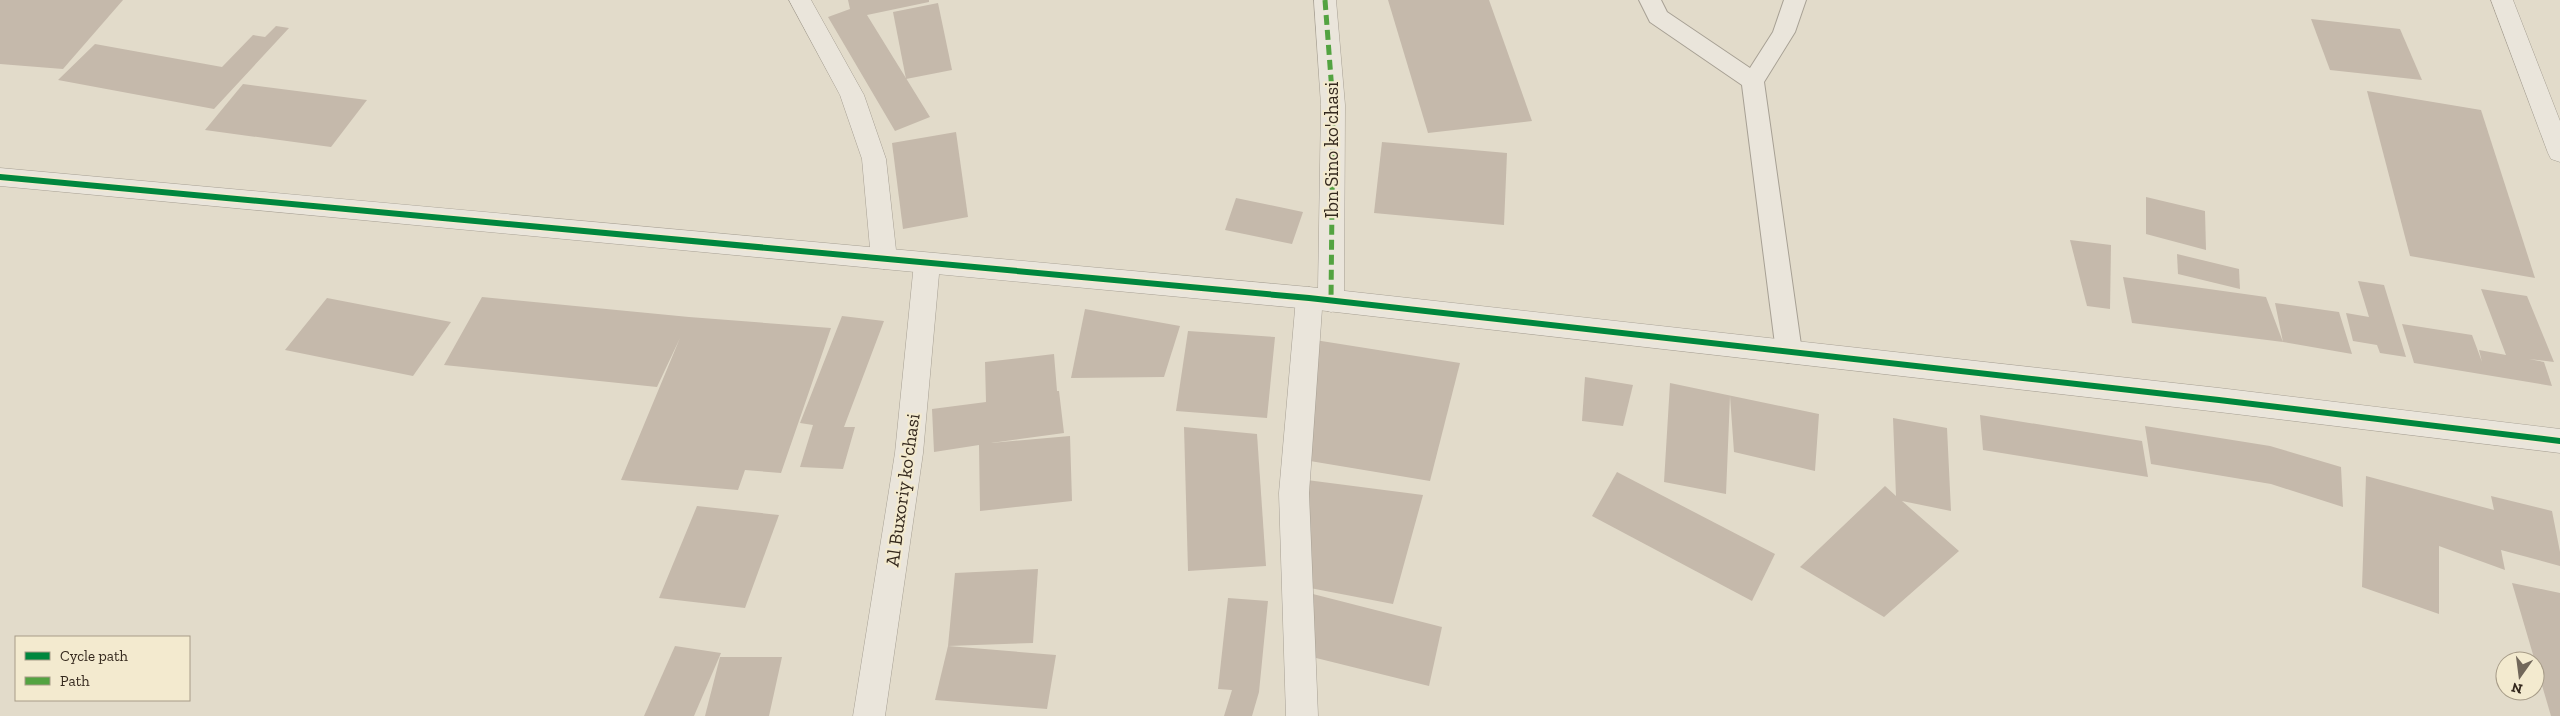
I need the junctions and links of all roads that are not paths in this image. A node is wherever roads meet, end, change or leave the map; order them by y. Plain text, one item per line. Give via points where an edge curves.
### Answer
1 (800, 0) edge
2 (1324, 0) edge
3 (1650, 0) edge
4 (1795, 0) edge
5 (2502, 0) edge
6 (1753, 81) junction
7 (2560, 154) edge
8 (0, 177) edge
9 (884, 259) junction
10 (926, 262) junction
11 (1320, 299) junction
12 (1788, 352) junction
13 (2560, 441) edge
14 (869, 716) edge
15 (1302, 716) edge

1 - 9 street via 852,96 874,159
2 - 11 street, Ibn Sino ko'chasi via 1333,105
3 - 6 lane via 1658,18
4 - 6 lane via 1792,14 1771,56
5 - 7 street
6 - 12 lane
8 - 9 street
9 - 10 street
10 - 11 street
10 - 14 street, Al Buxoriy ko'chasi via 909,453
11 - 12 street
11 - 15 street, Ibn Sino ko'chasi via 1294,493
12 - 13 street

